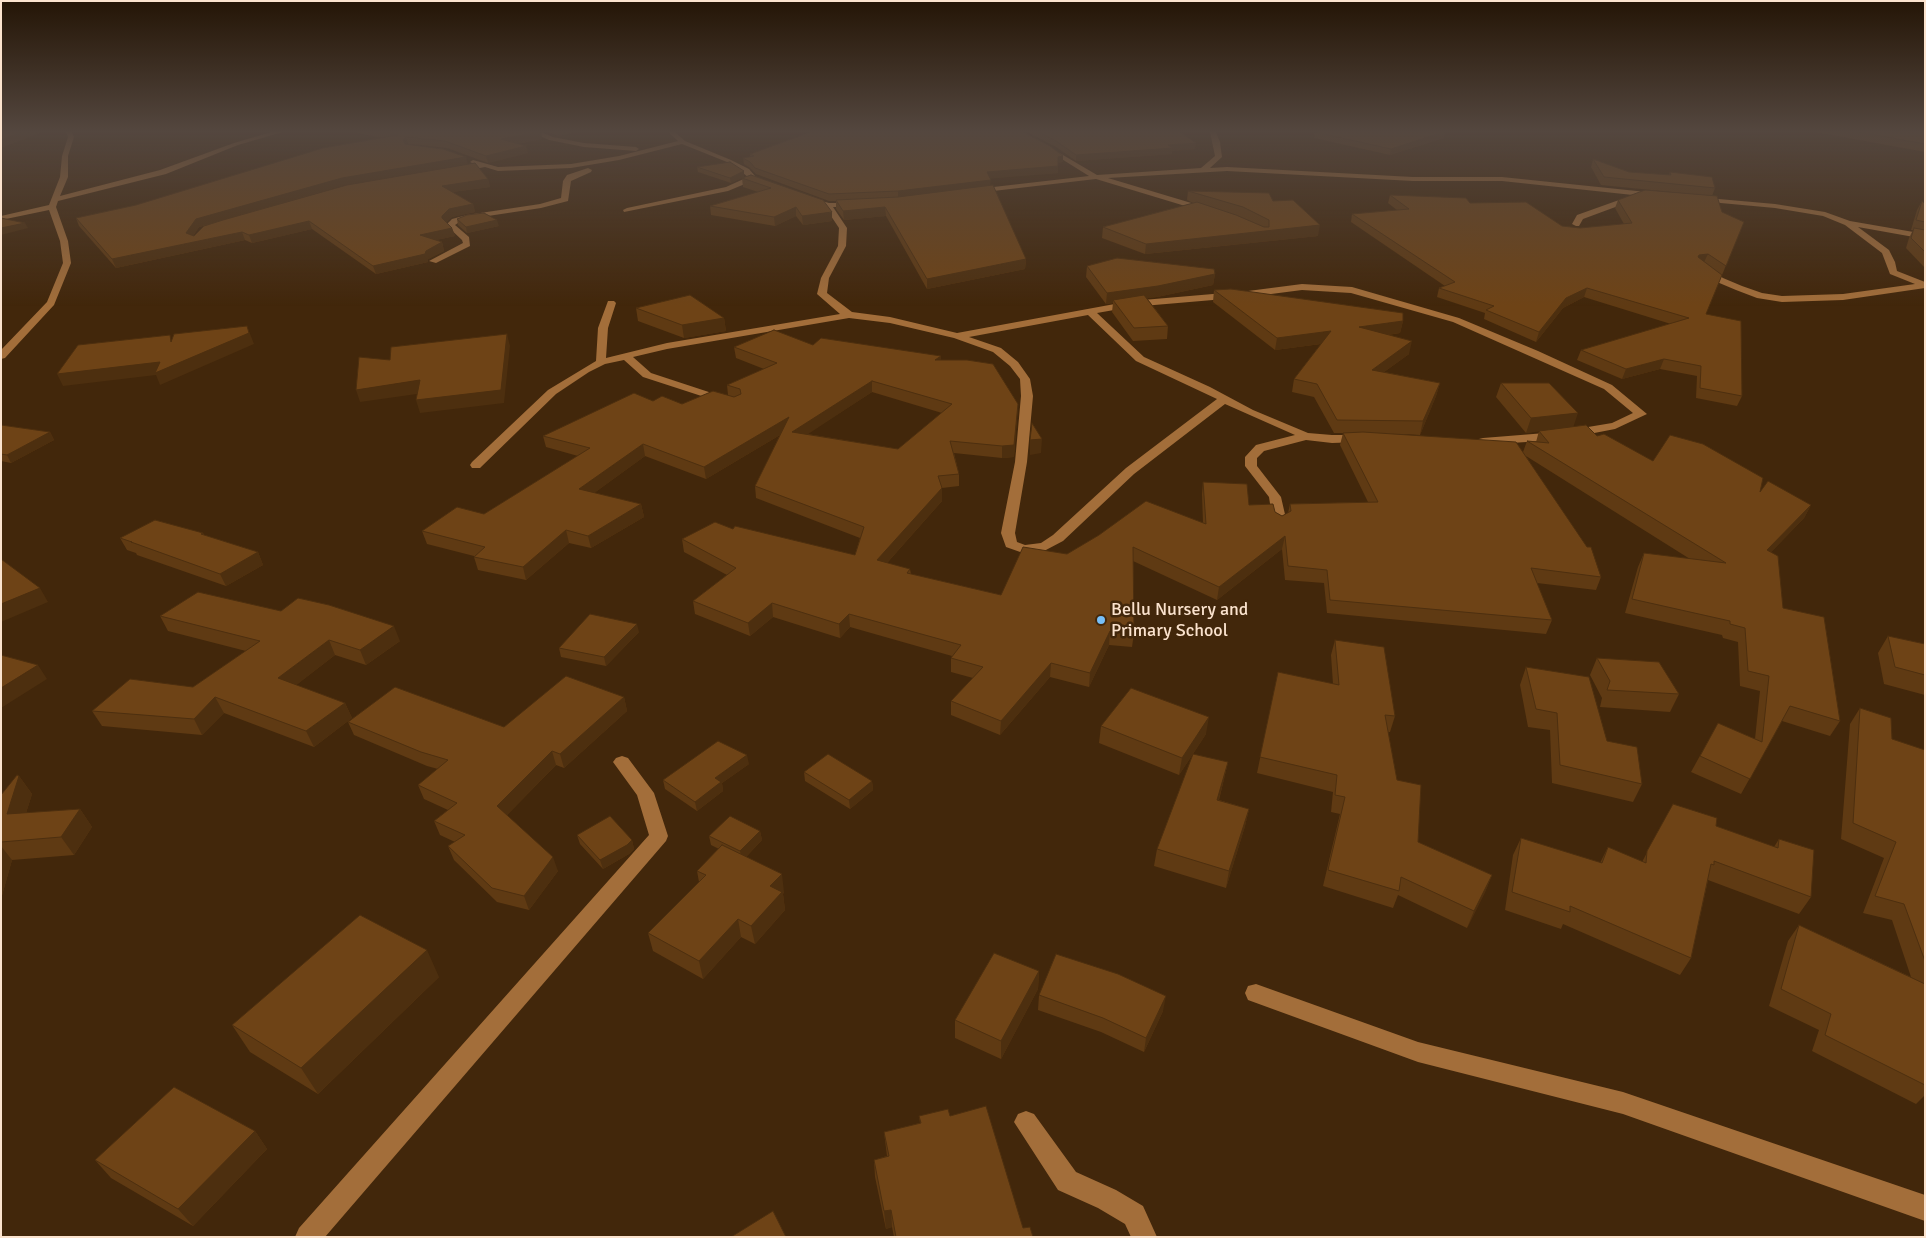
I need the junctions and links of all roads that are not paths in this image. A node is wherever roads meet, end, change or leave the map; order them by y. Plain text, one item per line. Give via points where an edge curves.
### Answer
1 (59, 190) edge
2 (100, 190) edge
3 (566, 190) edge
4 (724, 190) edge
5 (990, 190) edge
6 (1137, 190) edge
7 (1602, 190) edge
8 (972, 192) edge
9 (1641, 194) junction
10 (1664, 196) edge
11 (1688, 198) edge
12 (810, 199) edge
13 (53, 203) junction
14 (862, 204) edge
15 (828, 205) junction
16 (627, 210) dead end
17 (1215, 214) edge
18 (1, 218) edge
19 (1848, 223) junction
20 (1576, 224) dead end
21 (1925, 237) edge
22 (432, 261) edge
23 (1700, 266) edge
24 (1925, 286) edge
25 (611, 303) dead end
26 (1089, 311) junction
27 (850, 315) junction
28 (957, 336) junction
29 (1, 356) edge
30 (627, 356) junction
31 (602, 362) junction
32 (1224, 399) junction
33 (736, 404) edge
34 (1306, 436) junction
35 (1370, 438) edge
36 (1466, 442) edge
37 (476, 465) dead end
38 (1280, 523) edge
39 (622, 762) dead end
40 (1256, 992) dead end
41 (1026, 1122) dead end
42 (1925, 1208) edge
43 (308, 1237) edge
44 (1144, 1237) edge

1 - 13 street
2 - 13 street
3 - 22 street via 565,199 455,221 450,225 466,239 466,244
4 - 16 street
5 - 8 street
6 - 17 street
7 - 9 street
9 - 10 street
9 - 20 street via 1580,217
11 - 19 street via 1805,210
12 - 15 street
13 - 18 street
13 - 29 street via 67,263 51,303
14 - 15 street
15 - 27 street via 843,228 842,246 825,278 822,294
19 - 21 street
19 - 24 street via 1886,252 1893,272
23 - 24 street via 1739,288 1760,296 1782,299 1843,297
25 - 31 street via 603,328
26 - 28 street
26 - 32 street via 1140,359
26 - 36 street via 1302,287 1352,290 1456,320 1534,353 1608,387 1641,414 1615,426 1558,436
27 - 28 street via 890,320
27 - 30 street via 667,346
28 - 32 street via 997,350 1014,364 1025,379 1027,396 1021,462 1008,533 1011,544 1023,549 1044,547 1058,538 1130,471
30 - 31 street
30 - 33 street via 647,375
31 - 37 street via 552,392
32 - 34 street
34 - 35 street
34 - 38 street via 1260,448 1251,457 1251,466 1275,497
39 - 43 street via 645,793 660,836
40 - 42 street via 1418,1052 1623,1103
41 - 44 street via 1067,1181 1108,1199 1134,1215

